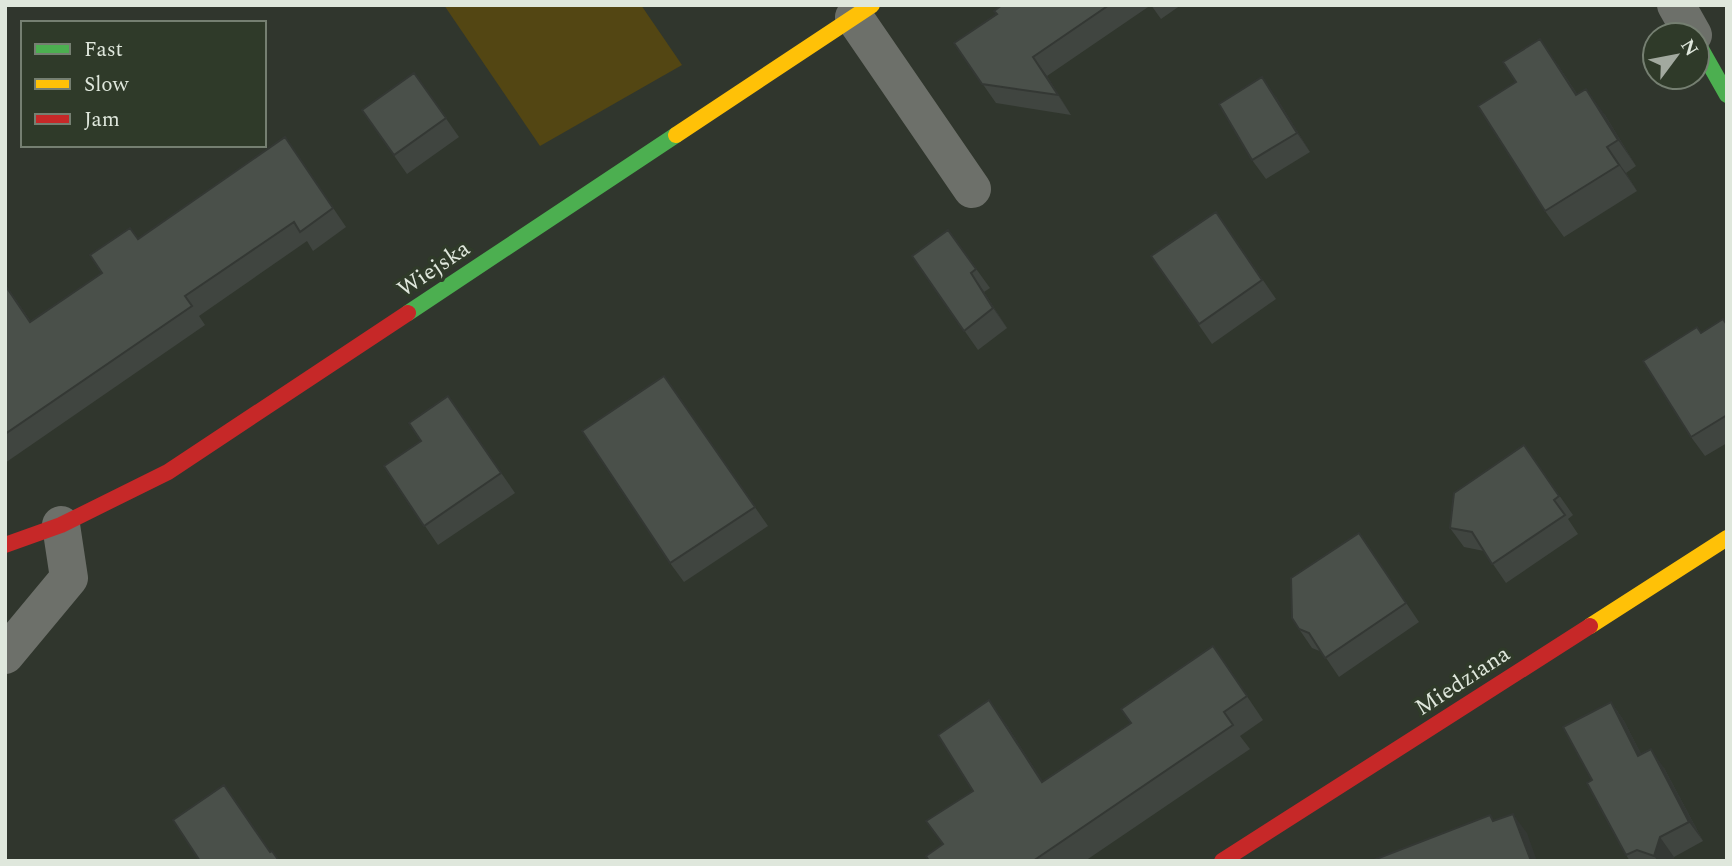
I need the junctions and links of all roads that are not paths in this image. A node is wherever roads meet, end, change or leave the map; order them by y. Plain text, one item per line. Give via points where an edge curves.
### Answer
1 (1677, 5) edge
2 (863, 11) edge
3 (1686, 21) edge
4 (1711, 67) edge
5 (1727, 95) edge
6 (972, 189) dead end
7 (61, 525) junction
8 (1727, 538) edge
9 (5, 545) edge
10 (5, 655) edge
11 (1222, 861) edge

1 - 3 street
2 - 6 street
2 - 7 street, Wiejska via 168,472
4 - 5 street
7 - 9 street, Wiejska
7 - 10 street via 69,578
8 - 11 street, Miedziana

